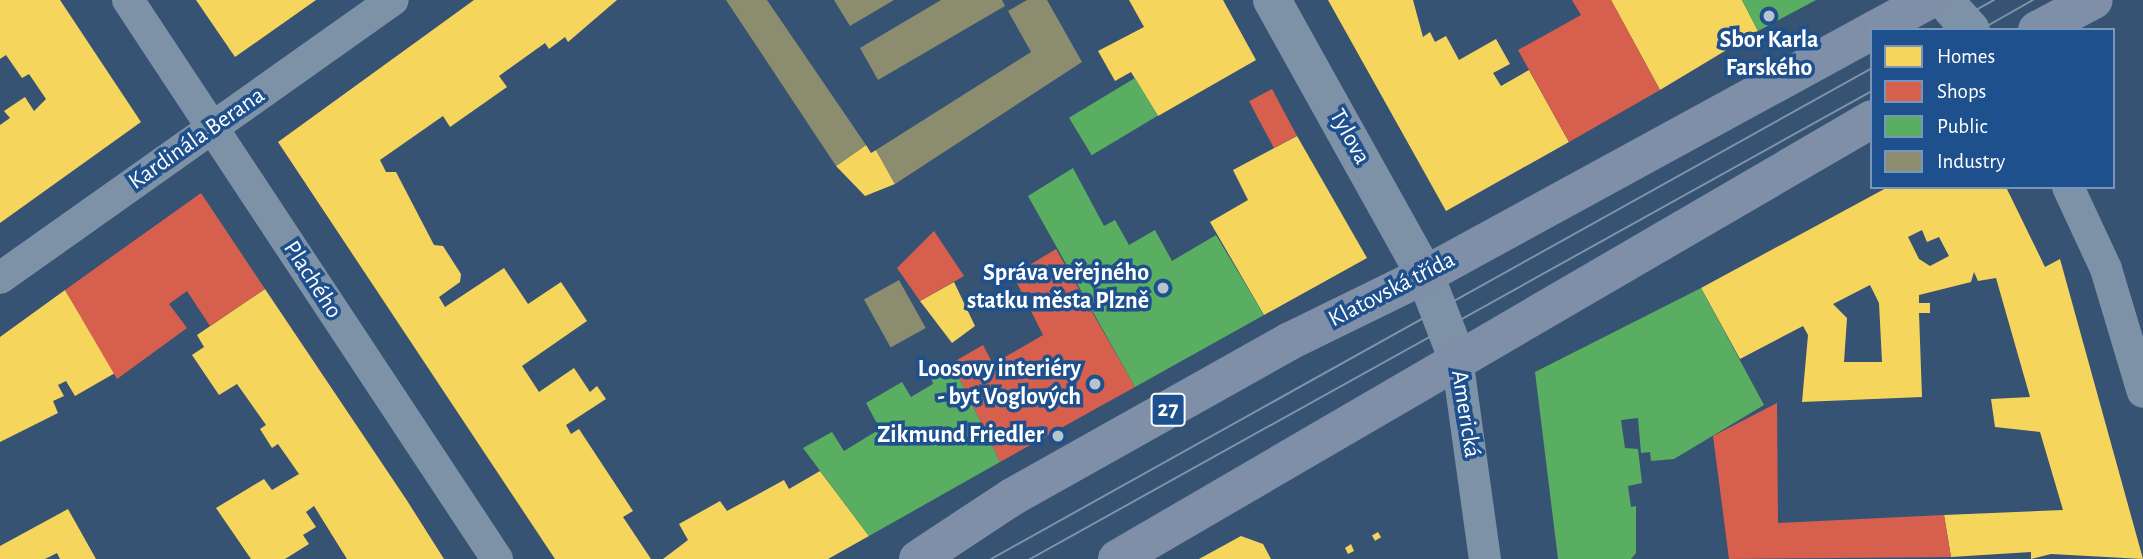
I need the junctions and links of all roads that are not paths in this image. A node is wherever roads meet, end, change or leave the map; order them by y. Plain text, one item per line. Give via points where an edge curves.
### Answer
1 (128, 0) edge
2 (393, 0) edge
3 (1272, 0) edge
4 (1929, 0) edge
5 (1944, 0) edge
6 (2094, 0) edge
7 (1877, 28) edge
8 (1968, 28) edge
9 (2041, 28) edge
10 (1870, 32) edge
11 (1870, 120) edge
12 (213, 129) junction
13 (2069, 189) edge
14 (1425, 275) junction
15 (0, 278) edge
16 (1457, 358) junction
17 (2143, 392) edge
18 (497, 559) edge
19 (918, 559) edge
20 (1117, 559) edge
21 (1485, 559) edge

1 - 12 street, Plachého
2 - 12 street, Kardinála Berana
3 - 14 street, Tylova
4 - 7 main road, Klatovská třída / 27
5 - 8 street
6 - 9 main road
10 - 14 main road, Klatovská třída / 27
11 - 16 main road
12 - 15 street, Kardinála Berana
12 - 18 street, Plachého
13 - 17 street via 2106,269
14 - 16 street, Americká
14 - 19 main road, Klatovská třída / 27 via 1288,342 1012,497
16 - 20 main road via 1338,436
16 - 21 street, Americká

